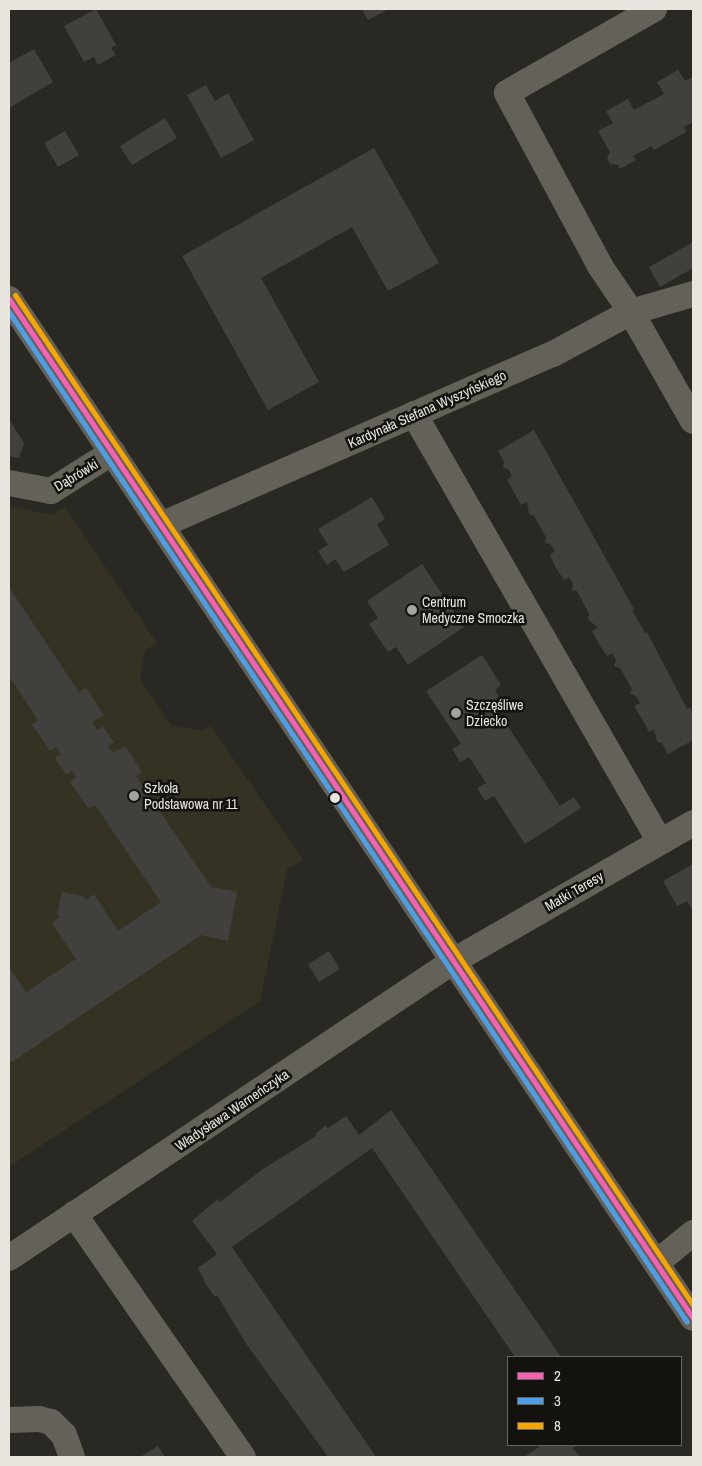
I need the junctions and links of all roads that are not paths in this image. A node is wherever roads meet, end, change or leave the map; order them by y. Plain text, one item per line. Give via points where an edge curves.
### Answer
1 (654, 9) edge
2 (693, 294) edge
3 (9, 298) edge
4 (631, 312) junction
5 (414, 414) junction
6 (693, 421) edge
7 (113, 452) junction
8 (9, 483) edge
9 (161, 525) junction
10 (693, 823) edge
11 (660, 841) junction
12 (455, 960) junction
13 (74, 1214) junction
14 (693, 1233) edge
15 (9, 1258) edge
16 (656, 1263) junction
17 (693, 1318) edge
18 (9, 1420) edge
19 (72, 1457) edge
20 (243, 1457) edge

1 - 4 street via 507,93 600,266
2 - 4 street, Kardynała Stefana Wyszyńskiego
3 - 7 street
4 - 5 street, Kardynała Stefana Wyszyńskiego via 553,354
4 - 6 street
5 - 9 street, Kardynała Stefana Wyszyńskiego
5 - 11 street
7 - 8 street, Dąbrówki via 51,491
7 - 9 street
9 - 12 street
10 - 11 street, Matki Teresy
11 - 12 street, Matki Teresy
12 - 13 street, Władysława Warneńczyka
12 - 16 street
13 - 15 street, Władysława Warneńczyka
13 - 20 street
14 - 16 street
16 - 17 street
18 - 19 street via 51,1422 64,1435

